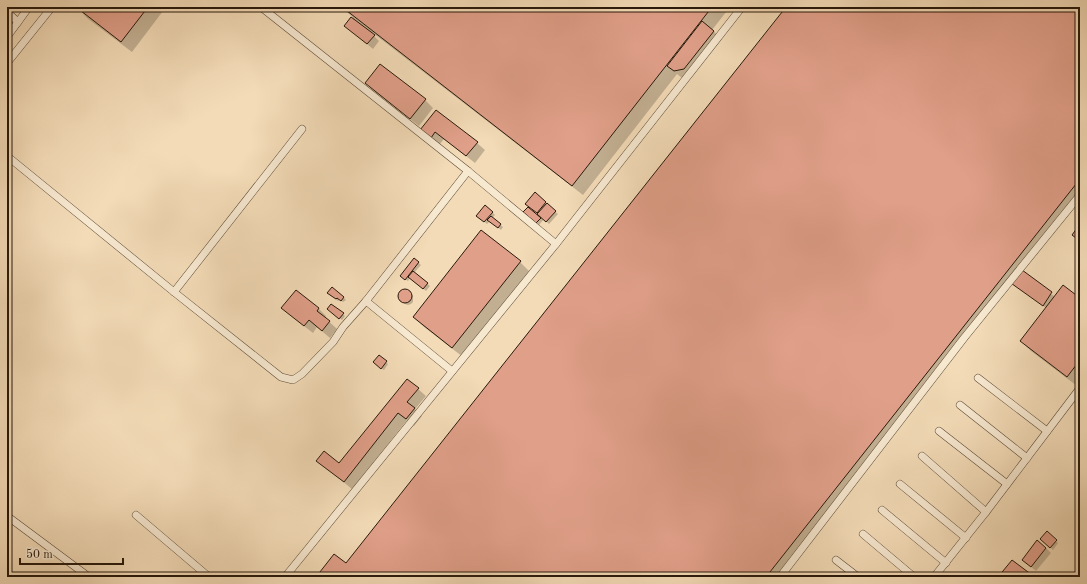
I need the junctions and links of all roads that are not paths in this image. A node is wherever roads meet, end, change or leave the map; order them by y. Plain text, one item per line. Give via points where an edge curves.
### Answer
1 (29, 7) edge
2 (52, 7) edge
3 (261, 7) edge
4 (742, 7) edge
5 (7, 12) edge
6 (18, 22) junction
7 (7, 36) edge
8 (7, 63) edge
9 (302, 129) dead end
10 (7, 156) edge
11 (468, 171) junction
12 (1080, 195) edge
13 (556, 244) junction
14 (174, 292) junction
15 (366, 301) junction
16 (452, 372) junction
17 (978, 378) dead end
18 (1080, 388) edge
19 (960, 405) dead end
20 (939, 431) dead end
21 (1047, 431) junction
22 (922, 456) dead end
23 (1027, 458) junction
24 (900, 484) dead end
25 (1007, 484) junction
26 (882, 510) dead end
27 (986, 512) junction
28 (136, 515) dead end
29 (7, 516) edge
30 (863, 534) dead end
31 (966, 538) junction
32 (836, 560) dead end
33 (946, 563) junction
34 (89, 577) edge
35 (209, 577) edge
36 (284, 577) edge
37 (780, 577) edge
38 (858, 577) edge
39 (914, 577) edge
40 (934, 577) edge

1 - 6 lane
2 - 8 lane
3 - 11 lane
4 - 13 lane
5 - 6 lane
6 - 7 lane
9 - 14 lane
10 - 14 lane
11 - 13 lane
11 - 15 lane
12 - 37 lane via 964,338
13 - 16 lane
14 - 15 lane via 281,377 293,380 333,342
15 - 16 lane
16 - 36 lane
17 - 21 lane
18 - 21 lane
19 - 23 lane
20 - 25 lane
21 - 23 lane
22 - 27 lane
23 - 25 lane
24 - 31 lane
25 - 27 lane
26 - 33 lane
27 - 31 lane
28 - 35 lane
29 - 34 lane
30 - 39 lane
31 - 33 lane
32 - 38 lane
33 - 40 lane

